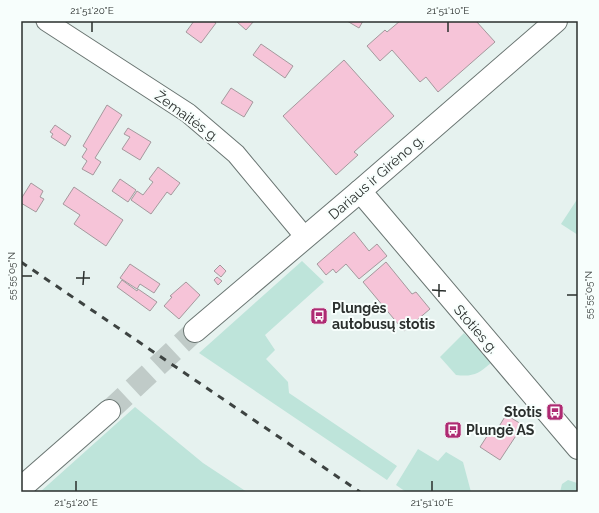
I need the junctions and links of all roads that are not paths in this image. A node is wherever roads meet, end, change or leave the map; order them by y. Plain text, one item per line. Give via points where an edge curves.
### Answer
1 (46, 21) edge
2 (556, 21) edge
3 (360, 191) junction
4 (305, 237) junction
5 (194, 331) tunnel mouth
6 (109, 411) tunnel mouth
7 (578, 448) edge
8 (21, 488) edge

1 - 4 street, Žemaitės g. via 188,113 225,143
2 - 3 main road, Dariaus ir Girėno g.
3 - 4 main road, Dariaus ir Girėno g.
3 - 7 main road, Stoties g.
4 - 5 main road, Dariaus ir Girėno g.
6 - 8 main road

